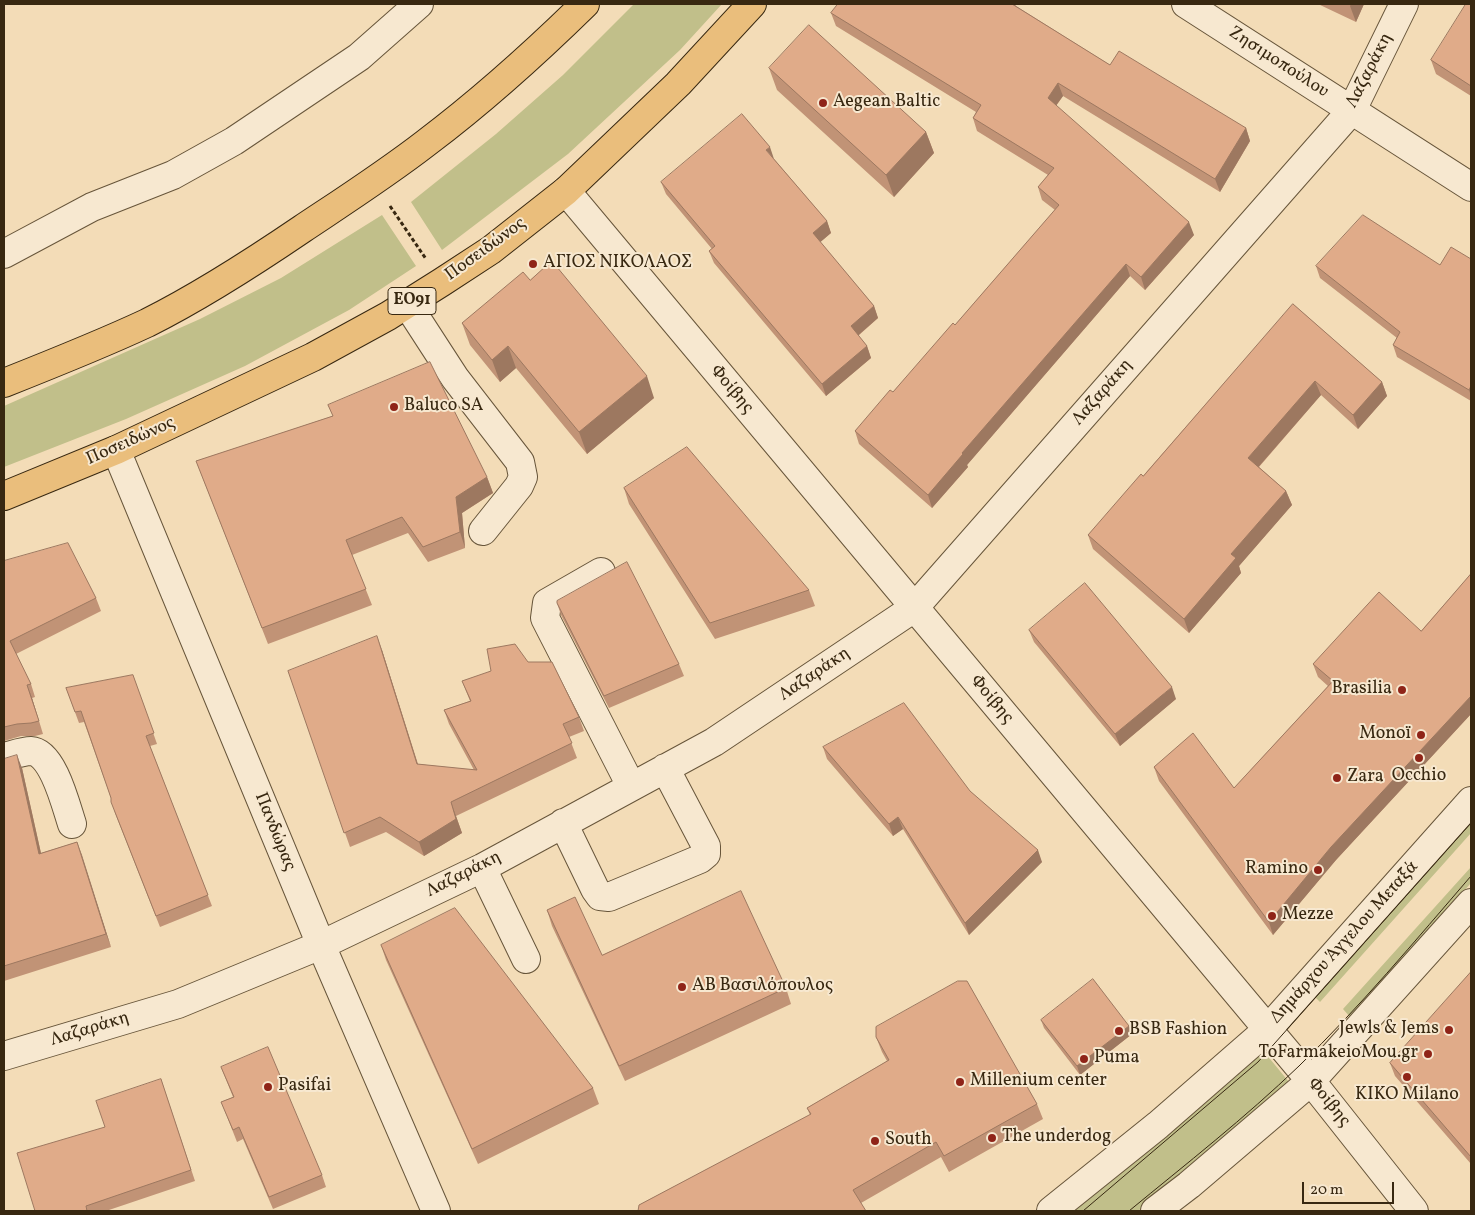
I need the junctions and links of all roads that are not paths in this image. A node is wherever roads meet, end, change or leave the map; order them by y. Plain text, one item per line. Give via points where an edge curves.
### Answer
1 (419, 4) edge
2 (585, 4) edge
3 (752, 4) edge
4 (1186, 4) edge
5 (1404, 4) edge
6 (1352, 110) junction
7 (1471, 187) edge
8 (566, 191) junction
9 (4, 254) edge
10 (407, 304) junction
11 (4, 383) edge
12 (116, 450) junction
13 (4, 496) edge
14 (483, 531) dead end
15 (601, 572) dead end
16 (914, 608) junction
17 (4, 757) edge
18 (665, 768) junction
19 (631, 786) junction
20 (1471, 801) edge
21 (564, 823) junction
22 (72, 824) dead end
23 (482, 868) junction
24 (1471, 903) edge
25 (321, 945) junction
26 (526, 959) dead end
27 (1267, 1030) junction
28 (4, 1056) edge
29 (1311, 1080) junction
30 (436, 1211) edge
31 (1050, 1211) edge
32 (1155, 1211) edge
33 (1414, 1211) edge

1 - 9 street via 359,57 234,141 173,175 92,207
2 - 11 highway via 484,97 426,144 258,259 148,322
3 - 8 highway, Ποσειδώνος / ΕΟ91 via 678,84
4 - 6 street, Ζησιμοπούλου
5 - 6 street, Λαζαράκη
6 - 7 street, Ζησιμοπούλου
6 - 16 street, Λαζαράκη
8 - 10 highway, Ποσειδώνος / ΕΟ91 via 491,250
8 - 16 street, Φοίβης
10 - 12 highway, Ποσειδώνος / ΕΟ91 via 313,357
10 - 14 street via 455,378 520,462 523,477 519,486
12 - 13 highway, Ποσειδώνος / ΕΟ91
12 - 25 street, Πανδώρας
15 - 19 street via 547,603 545,618
16 - 18 street, Λαζαράκη via 714,742
16 - 27 street, Φοίβης
17 - 22 street via 31,751 41,755 52,767
18 - 19 street, Λαζαράκη
18 - 21 street via 706,846 706,854 700,859 609,897 600,896
19 - 21 street, Λαζαράκη
20 - 27 street, Δημάρχου Άγγελου Μεταξά
21 - 23 street, Λαζαράκη
23 - 25 street, Λαζαράκη
23 - 26 street
24 - 29 street
25 - 28 street, Λαζαράκη via 178,1004
25 - 30 street, Πανδώρας
27 - 29 street, Φοίβης
27 - 31 street, Δημάρχου Άγγελου Μεταξά via 1158,1125
29 - 32 street
29 - 33 street, Φοίβης

